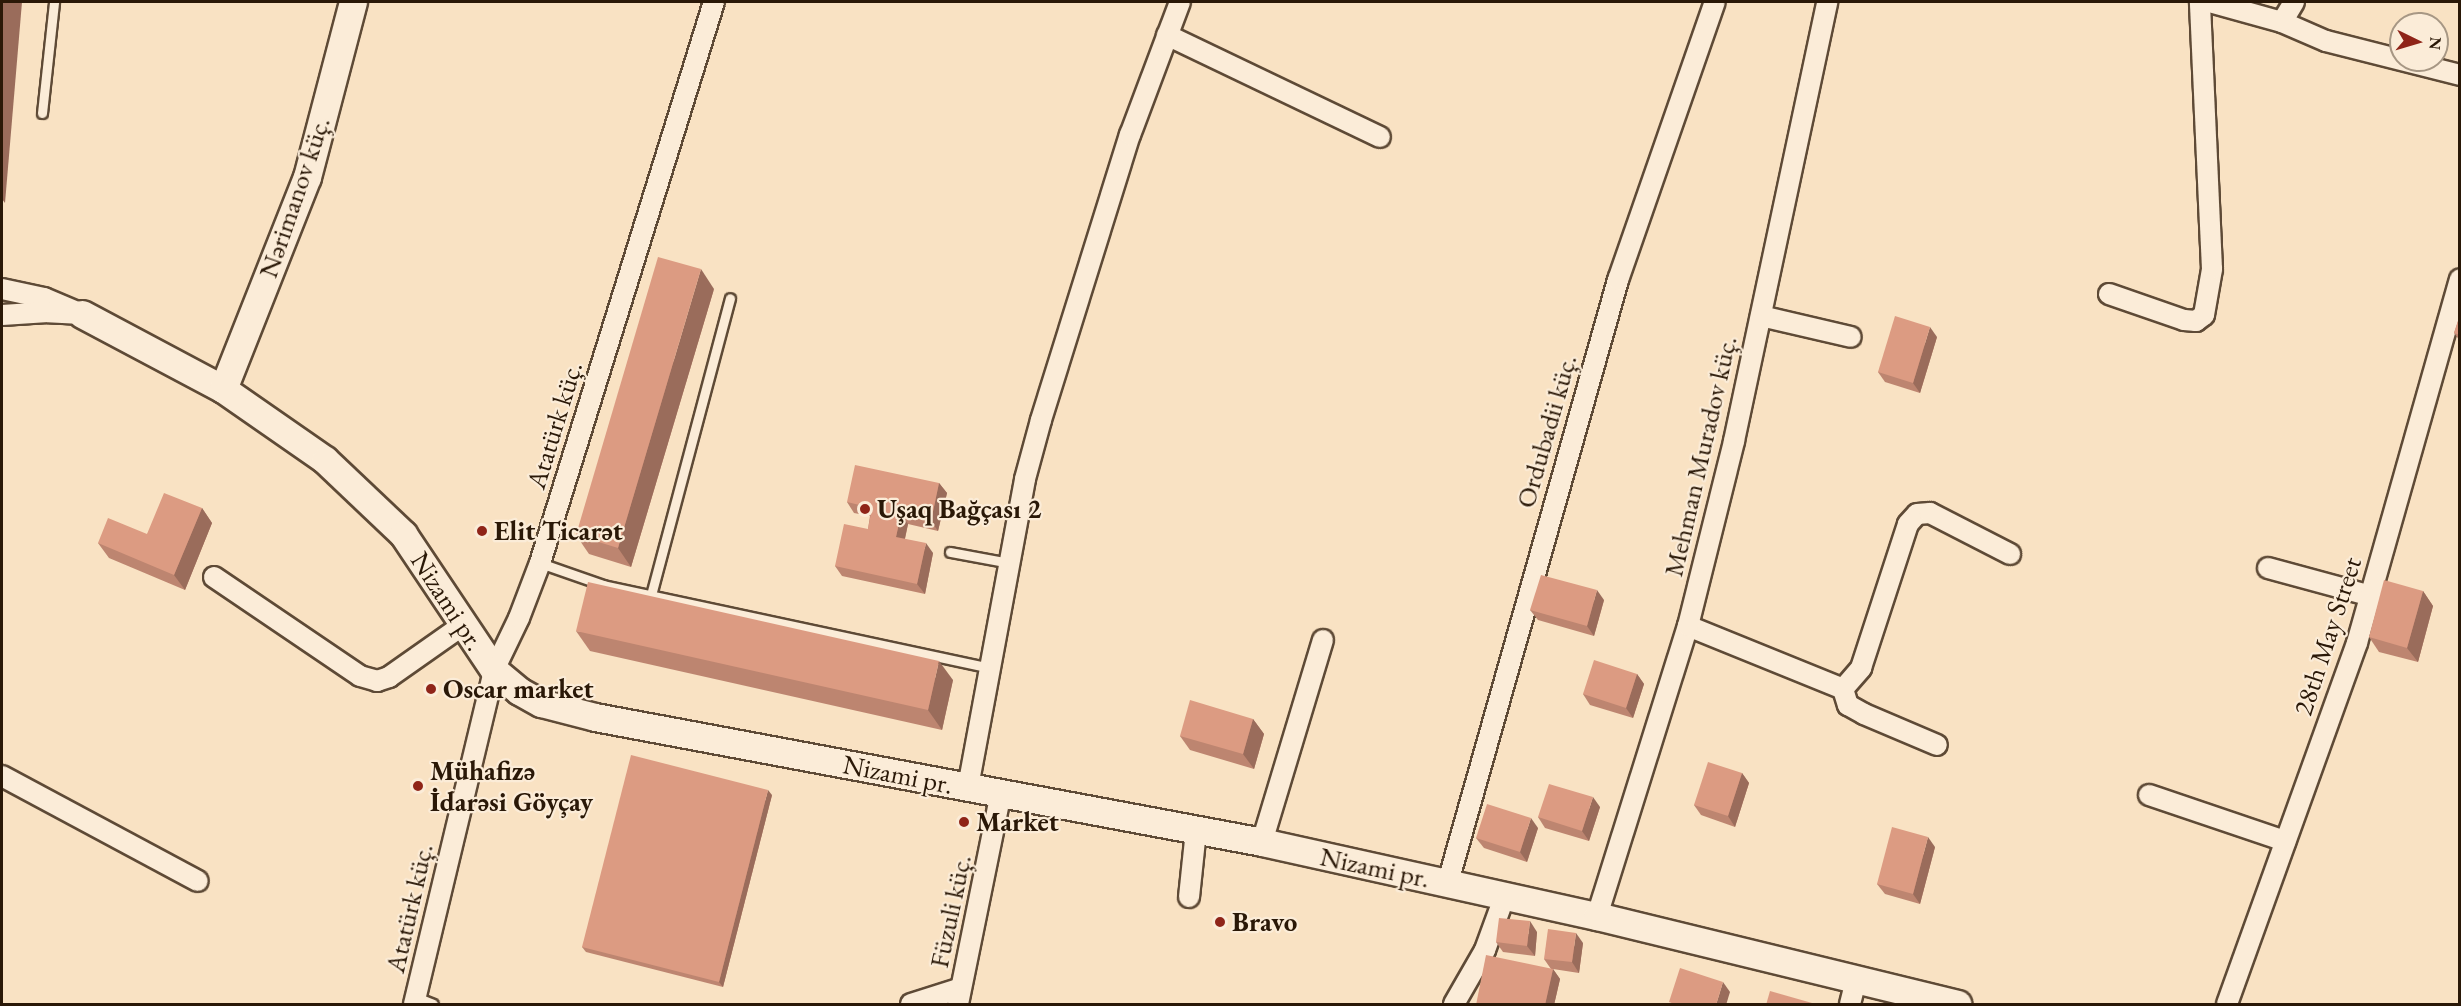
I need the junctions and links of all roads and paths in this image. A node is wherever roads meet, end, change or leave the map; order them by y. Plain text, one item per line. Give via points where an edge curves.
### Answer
1 (54, 2) edge
2 (353, 2) edge
3 (714, 2) edge
4 (1180, 2) edge
5 (1715, 2) edge
6 (1827, 2) edge
7 (2200, 2) edge
8 (2210, 2) edge
9 (2294, 2) edge
10 (2282, 22) junction
11 (1167, 35) junction
12 (2460, 75) edge
13 (42, 113) dead end
14 (1380, 137) dead end
15 (2460, 279) edge
16 (2, 289) edge
17 (2109, 294) dead end
18 (730, 298) dead end
19 (82, 314) junction
20 (2, 315) edge
21 (1761, 315) junction
22 (1851, 336) dead end
23 (223, 389) junction
24 (950, 552) dead end
25 (2010, 554) dead end
26 (540, 563) junction
27 (1010, 563) junction
28 (2268, 568) dead end
29 (214, 577) dead end
30 (651, 595) junction
31 (2371, 596) junction
32 (463, 625) junction
33 (1688, 626) junction
34 (1323, 640) dead end
35 (990, 668) junction
36 (494, 670) junction
37 (1844, 689) junction
38 (1937, 745) dead end
39 (2, 776) edge
40 (968, 787) junction
41 (1001, 793) junction
42 (2149, 795) dead end
43 (1196, 830) junction
44 (2285, 841) junction
45 (1262, 842) junction
46 (198, 881) dead end
47 (1448, 882) junction
48 (1505, 896) junction
49 (1189, 897) dead end
50 (1597, 916) junction
51 (1853, 992) edge
52 (960, 996) edge
53 (421, 1002) edge
54 (911, 1005) edge
55 (1454, 1005) edge
56 (1957, 1005) edge
57 (2227, 1005) edge

1 - 13 lane
2 - 23 street, Nərimanov küç. via 307,177
3 - 26 street, Atatürk küç.
4 - 11 street
5 - 47 street, Ordubadii küç. via 1618,280
6 - 21 street, Mehman Muradov küç.
7 - 17 street via 2212,269 2204,315 2196,321 2184,320
8 - 10 street
9 - 10 street
10 - 12 street via 2326,41
11 - 14 street
11 - 27 street via 1130,135 1056,368 1025,479
15 - 31 street, 28th May Street
16 - 19 street via 44,298
18 - 30 lane
19 - 20 street
19 - 23 street, Nizami pr.
21 - 22 street
21 - 33 street, Mehman Muradov küç.
23 - 32 street, Nizami pr. via 325,460 370,500 403,534
24 - 27 lane
25 - 37 street via 1930,513 1917,514 1908,524 1861,668
26 - 30 lane via 603,585
26 - 36 street, Atatürk küç.
27 - 35 street
28 - 31 street
29 - 32 street via 360,676 377,681 389,677
30 - 35 lane
31 - 44 street, 28th May Street
32 - 36 street, Nizami pr.
33 - 37 street
33 - 50 street, Mehman Muradov küç.
34 - 45 street
35 - 40 street
36 - 40 street, Nizami pr. via 541,703 594,717
36 - 53 street, Atatürk küç.
37 - 38 street via 1848,705 1856,710
39 - 46 street
40 - 41 street, Nizami pr.
41 - 43 street, Nizami pr.
41 - 52 street, Füzuli küç.
42 - 44 street
43 - 45 street, Nizami pr.
43 - 49 street
44 - 57 street, 28th May Street
45 - 47 street, Nizami pr.
47 - 48 street, Nizami pr.
48 - 50 street, Nizami pr.
48 - 55 street via 1485,950
50 - 51 street, Nizami pr.
51 - 56 street, Nizami pr.
52 - 54 street

